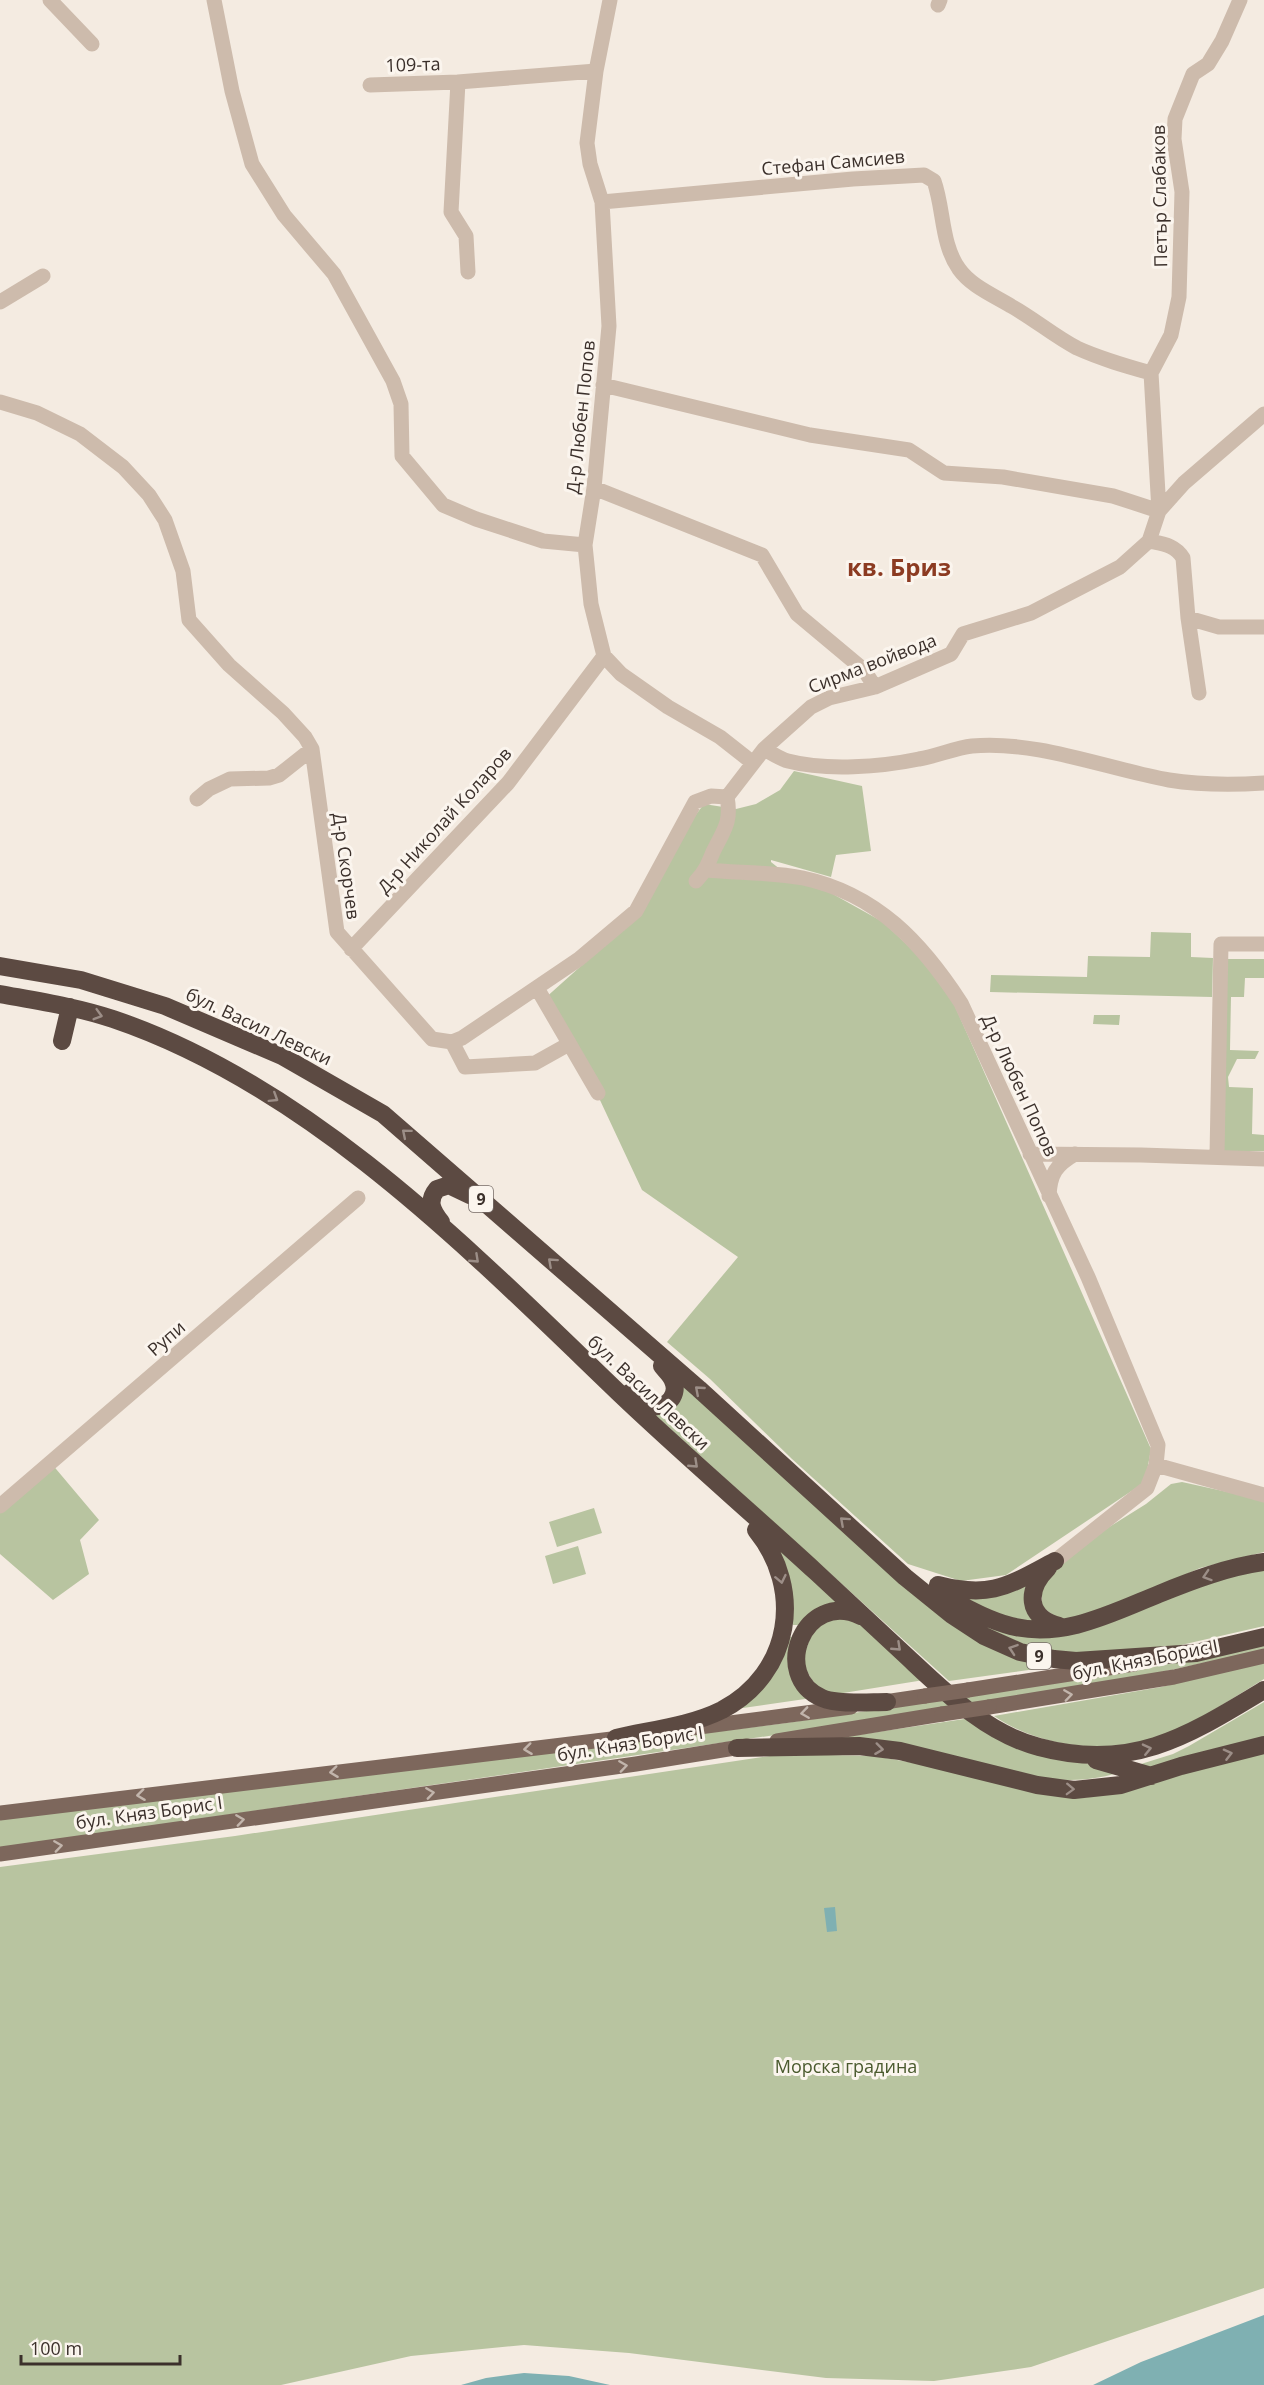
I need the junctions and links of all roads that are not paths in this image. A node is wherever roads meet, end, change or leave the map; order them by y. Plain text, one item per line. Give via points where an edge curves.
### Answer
1 (50, 0) edge
2 (214, 0) edge
3 (610, 0) edge
4 (1240, 0) edge
5 (92, 44) dead end
6 (596, 70) junction
7 (458, 82) junction
8 (370, 85) dead end
9 (602, 202) junction
10 (468, 272) dead end
11 (43, 276) dead end
12 (0, 302) edge
13 (1151, 373) junction
14 (603, 385) junction
15 (0, 402) edge
16 (1264, 414) edge
17 (594, 488) junction
18 (1159, 511) junction
19 (1149, 540) junction
20 (585, 545) junction
21 (1188, 618) junction
22 (1264, 627) edge
23 (604, 656) junction
24 (875, 687) junction
25 (1198, 693) dead end
26 (764, 748) junction
27 (312, 749) junction
28 (753, 763) junction
29 (1264, 783) edge
30 (727, 797) junction
31 (197, 799) dead end
32 (1264, 944) edge
33 (351, 949) junction
34 (0, 966) edge
35 (537, 988) junction
36 (0, 994) edge
37 (70, 1007) junction
38 (62, 1041) dead end
39 (452, 1042) junction
40 (569, 1044) junction
41 (598, 1093) dead end
42 (1030, 1154) junction
43 (1075, 1154) junction
44 (1217, 1156) junction
45 (1264, 1159) edge
46 (1049, 1196) junction
47 (358, 1198) dead end
48 (483, 1201) junction
49 (458, 1242) junction
50 (638, 1338) junction
51 (602, 1377) junction
52 (1156, 1465) junction
53 (729, 1495) junction
54 (1264, 1495) edge
55 (0, 1506) edge
56 (887, 1560) junction
57 (1055, 1561) junction
58 (1264, 1562) edge
59 (905, 1577) junction
60 (865, 1618) junction
61 (1064, 1627) junction
62 (1264, 1637) edge
63 (1196, 1653) junction
64 (1264, 1656) edge
65 (1264, 1690) edge
66 (886, 1702) junction
67 (616, 1738) junction
68 (1264, 1745) edge
69 (737, 1748) junction
70 (1068, 1753) junction
71 (1151, 1776) junction
72 (0, 1813) edge
73 (0, 1854) edge

1 - 5 street
2 - 20 street via 232,91 252,164 284,215 334,274 393,381 401,404 402,456 443,505 543,541
3 - 6 street, Д-р Любен Попов
4 - 13 street, Петър Слабаков via 1208,64 1193,74 1175,119 1182,192 1179,297 1170,335
6 - 7 street, 109-та
6 - 9 street, Д-р Любен Попов via 587,143
7 - 8 street, 109-та
7 - 10 street via 451,212 466,236
9 - 13 street, Стефан Самсиев via 924,175 934,181 948,248 959,270 983,290 1075,347
9 - 14 street, Д-р Любен Попов via 609,326
11 - 12 street
13 - 18 street, Петър Слабаков
14 - 17 street, Д-р Любен Попов
14 - 18 street via 810,435 909,450 944,473 1003,477 1113,496
15 - 27 street, Д-р Скорчев via 37,413 80,434 123,467 165,520 183,571 189,620 229,665 283,713
16 - 18 street, Сирма войвода via 1184,483
17 - 20 street, Д-р Любен Попов
17 - 24 street via 762,555 797,614 864,670
18 - 19 street, Сирма войвода
19 - 21 street via 1178,550 1183,558
19 - 24 street, Сирма войвода via 1120,567 1031,613 963,634 951,654
20 - 23 street, Д-р Любен Попов via 591,604
21 - 22 street via 1219,627
21 - 25 street
23 - 28 street via 621,674 720,737
23 - 33 street, Д-р Николай Коларов via 508,783
24 - 26 street, Сирма войвода via 819,702
26 - 28 street, Сирма войвода
26 - 29 street via 787,761 868,766 972,746 1011,747 1170,780 1216,785
27 - 31 street via 279,775 230,779
27 - 33 street, Д-р Скорчев via 337,932
28 - 30 street, Сирма войвода
30 - 35 street via 711,796 695,802 636,911
30 - 42 street, Д-р Любен Попов via 726,830 701,876 776,875 826,884 897,924 924,951 961,1003
32 - 44 street via 1221,944
33 - 39 street, Д-р Скорчев via 432,1039
48 -> 34 highway, бул. Васил Левски / 9 via 383,1114 319,1075 252,1042 82,975
35 - 39 street
35 - 40 street
36 - 37 highway, бул. Васил Левски
37 - 38 highway
37 -> 49 highway, бул. Васил Левски via 114,1020 229,1071 346,1147
39 - 40 street via 465,1067 535,1063
40 - 41 street
42 - 43 street
42 - 46 street, Д-р Любен Попов
43 - 44 street
43 - 46 street via 1062,1161 1050,1178
44 - 45 street
46 - 52 street, Д-р Любен Попов via 1158,1445
47 - 55 street, Рупи
48 - 49 highway via 449,1185 432,1194 432,1209
50 -> 48 highway, бул. Васил Левски / 9
49 -> 51 highway, бул. Васил Левски
50 - 51 highway via 673,1380 675,1391 669,1402 651,1405
56 -> 50 highway, бул. Васил Левски / 9
51 -> 53 highway, бул. Васил Левски
52 - 54 street
52 - 57 street via 1140,1494
53 - 60 highway, бул. Васил Левски
53 -> 67 highway via 768,1544 778,1564 785,1599 779,1646 761,1678 721,1710 697,1720
56 - 57 highway via 935,1585 976,1592 1009,1585
56 - 59 highway, бул. Васил Левски / 9
57 - 61 highway via 1036,1581 1032,1599 1041,1618
58 -> 61 highway via 1208,1575 1100,1618
59 - 61 highway via 998,1622 1023,1628
63 -> 59 highway, бул. Васил Левски / 9 via 1088,1661 1032,1655 979,1633
60 - 66 highway via 839,1611 814,1620 798,1644 798,1668 804,1682 821,1698
60 -> 70 highway, бул. Васил Левски via 982,1720 1019,1741
62 - 63 highway, бул. Княз Борис I / 9
63 - 66 main road, бул. Княз Борис I, bridge
69 -> 64 main road, бул. Княз Борис I, bridge via 1174,1677
70 -> 65 highway, бул. Васил Левски via 1115,1754 1159,1746 1187,1735
66 -> 67 main road, бул. Княз Борис I
67 -> 72 main road, бул. Княз Борис I
71 -> 68 highway
69 -> 71 highway via 859,1746 900,1751 1056,1789 1105,1788
73 -> 69 main road, бул. Княз Борис I
70 - 71 highway

